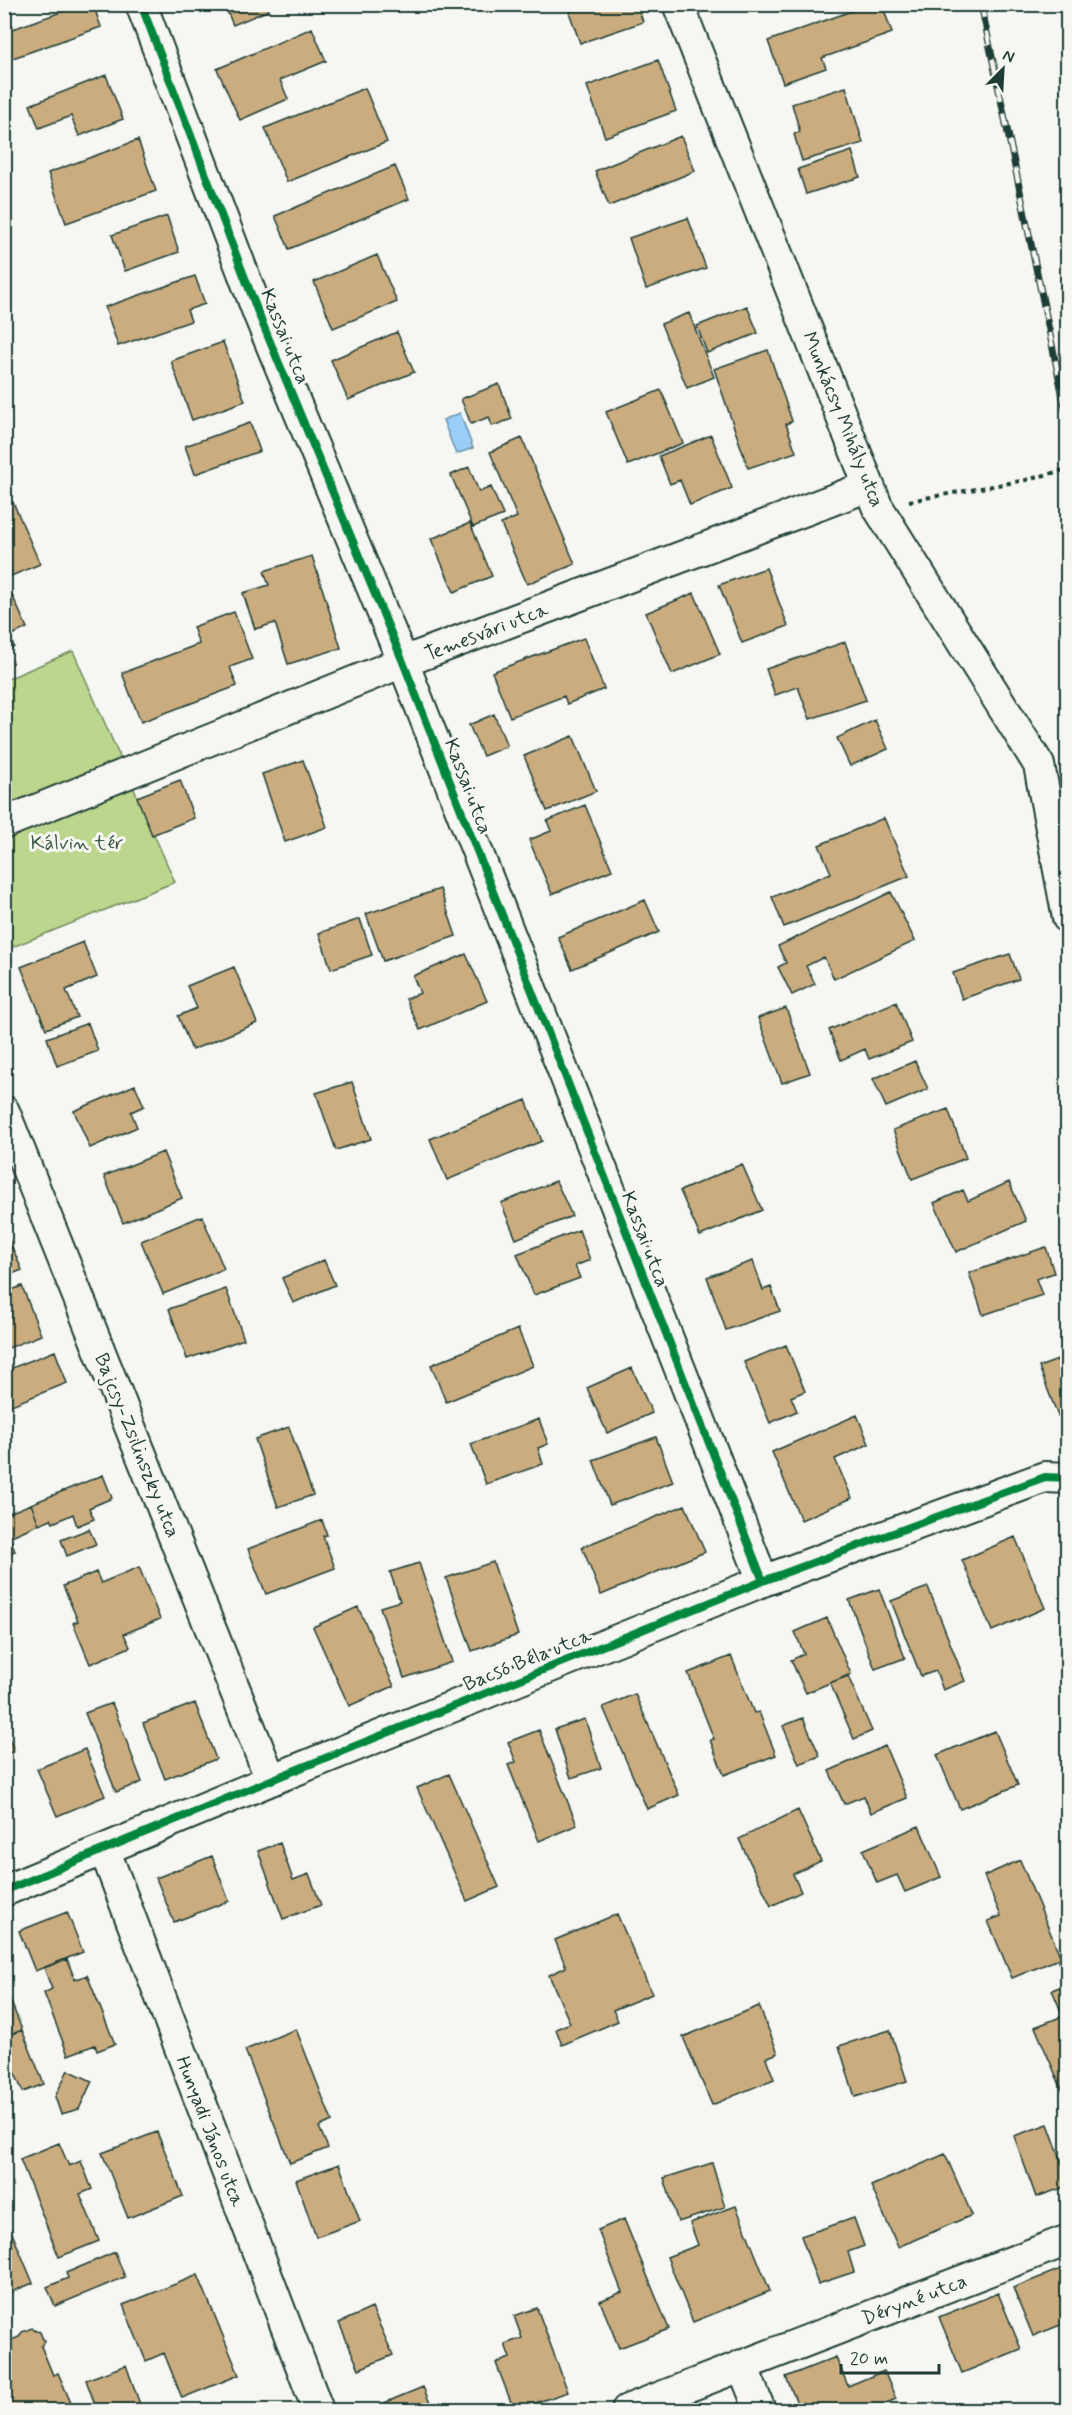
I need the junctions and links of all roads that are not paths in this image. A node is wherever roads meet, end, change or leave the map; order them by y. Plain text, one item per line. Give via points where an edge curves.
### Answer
1 (141, 4) edge
2 (678, 4) edge
3 (873, 496) junction
4 (403, 662) junction
5 (4, 823) edge
6 (1068, 918) edge
7 (4, 1110) edge
8 (1068, 1478) edge
9 (763, 1581) junction
10 (271, 1780) junction
11 (105, 1851) junction
12 (4, 1891) edge
13 (1068, 2240) edge
14 (742, 2365) junction
15 (318, 2410) edge
16 (627, 2410) edge
17 (760, 2410) edge

1 - 4 street, Kassai utca via 259,315
2 - 3 street, Munkácsy Mihály utca
3 - 4 street, Temesvári utca
3 - 6 street, Munkácsy Mihály utca via 1039,765
4 - 5 street, Temesvári utca
4 - 9 street, Kassai utca
7 - 10 street, Bajcsy-Zsilinszky utca
8 - 9 street, Bacsó Béla utca via 1045,1477
9 - 10 street, Bacsó Béla utca
10 - 11 street, Bacsó Béla utca
11 - 12 street, Bacsó Béla utca
11 - 15 street, Hunyadi János utca
13 - 14 street, Déryné utca
14 - 16 street, Déryné utca
14 - 17 street

